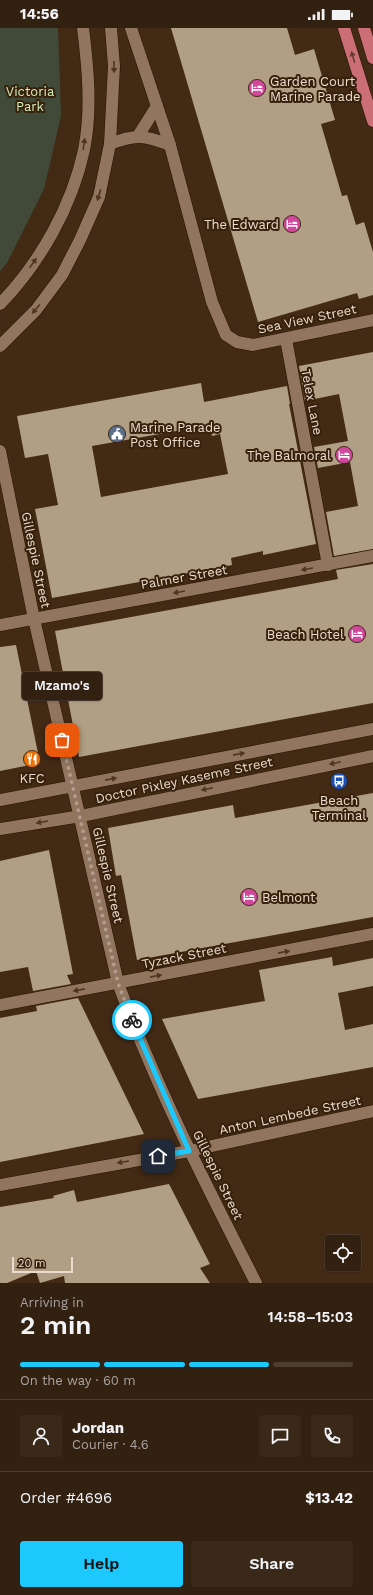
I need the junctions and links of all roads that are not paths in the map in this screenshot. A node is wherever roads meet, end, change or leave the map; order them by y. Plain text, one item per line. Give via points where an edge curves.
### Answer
1 (84, 28) edge
2 (110, 28) edge
3 (131, 28) edge
4 (344, 28) edge
5 (364, 28) edge
6 (373, 58) edge
7 (157, 106) junction
8 (373, 121) edge
9 (138, 136) junction
10 (110, 144) junction
11 (170, 145) junction
12 (0, 304) edge
13 (373, 320) edge
14 (286, 339) junction
15 (0, 346) edge
16 (0, 451) edge
17 (373, 556) edge
18 (328, 565) junction
19 (34, 619) junction
20 (0, 625) edge
21 (373, 728) edge
22 (373, 756) edge
23 (73, 786) junction
24 (0, 800) edge
25 (80, 816) junction
26 (0, 829) edge
27 (373, 934) edge
28 (118, 983) junction
29 (0, 1005) edge
30 (373, 1111) edge
31 (189, 1151) junction
32 (0, 1185) edge
33 (256, 1283) edge

12 -> 1 street via 12,292 59,221 84,150 88,118
2 -> 10 street via 114,66
3 - 7 street
8 -> 4 main road
5 - 6 main road
7 - 9 street
7 - 11 street
9 - 10 street
9 - 11 street via 149,137
10 -> 15 street via 99,197 62,275 36,310
11 - 14 street, Sea View Street via 212,302 226,335 237,342 253,345
13 - 14 street, Sea View Street
14 - 18 street, Telex Lane
16 - 19 street, Gillespie Street
17 - 18 street, Palmer Street
18 -> 19 street, Palmer Street
19 - 20 street, Palmer Street
19 - 23 street, Gillespie Street
23 -> 21 street, Doctor Pixley Kaseme Street
22 -> 25 street, Doctor Pixley Kaseme Street
23 - 24 street, Doctor Pixley Kaseme Street
23 - 25 street, Gillespie Street
25 -> 26 street, Doctor Pixley Kaseme Street
25 - 28 street, Gillespie Street
28 -> 27 street, Tyzack Street
28 -> 29 street, Tyzack Street
28 - 31 street, Gillespie Street via 137,1036
30 - 31 street, Anton Lembede Street
31 -> 32 street, Anton Lembede Street
31 - 33 street, Gillespie Street

